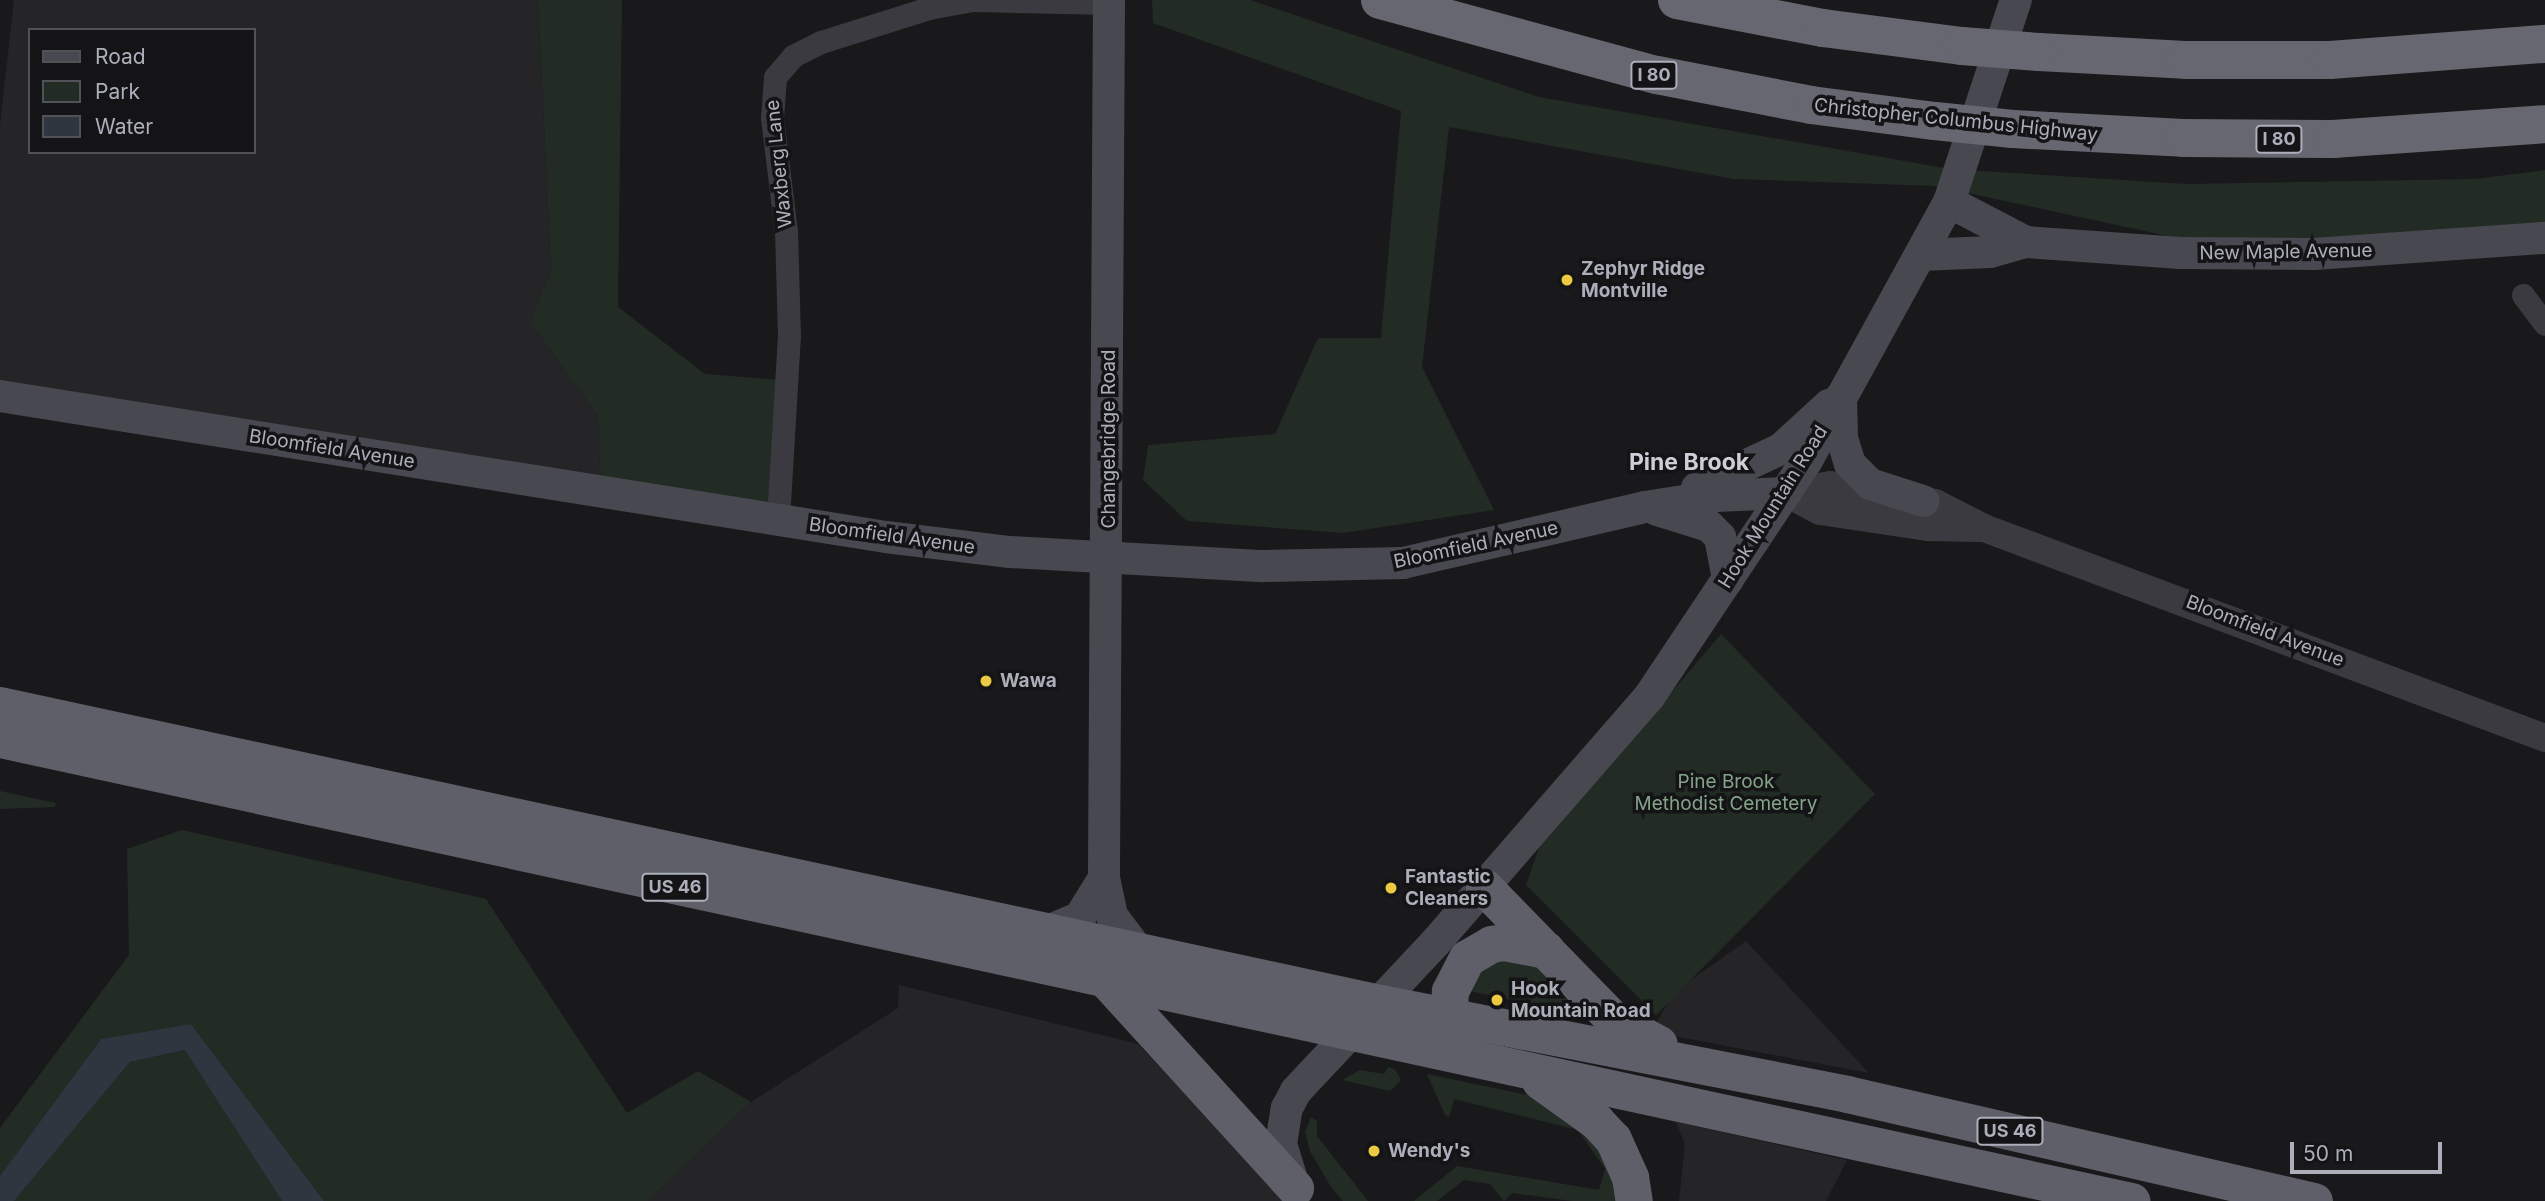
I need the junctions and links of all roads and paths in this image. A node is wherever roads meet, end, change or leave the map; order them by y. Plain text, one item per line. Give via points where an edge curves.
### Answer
1 (1380, 0) edge
2 (1677, 0) edge
3 (2016, 0) edge
4 (1109, 1) edge
5 (2545, 44) edge
6 (2545, 124) edge
7 (1948, 202) junction
8 (2545, 238) edge
9 (2026, 242) junction
10 (1922, 255) junction
11 (2523, 295) dead end
12 (2545, 324) edge
13 (0, 396) edge
14 (1841, 396) junction
15 (1786, 493) junction
16 (1923, 501) junction
17 (1645, 507) junction
18 (778, 520) junction
19 (1984, 528) junction
20 (1109, 556) junction
21 (1727, 579) junction
22 (0, 705) edge
23 (2545, 738) edge
24 (0, 739) edge
25 (1104, 878) junction
26 (1484, 887) junction
27 (1050, 930) junction
28 (1137, 949) junction
29 (1546, 950) junction
30 (1106, 980) junction
31 (1380, 1003) junction
32 (1449, 1014) junction
33 (1350, 1033) junction
34 (1461, 1057) junction
35 (1705, 1064) junction
36 (1525, 1071) junction
37 (1300, 1195) edge
38 (1634, 1201) edge
39 (2131, 1201) edge
40 (2314, 1201) edge

1 - 6 highway, Christopher Columbus Highway / I 80, bridge via 1657,75 1811,105 1935,121 2183,138 2333,139
2 - 5 highway, bridge via 1823,28 1962,46 2185,60 2330,60
3 - 7 main road, Hook Mountain Road
4 - 18 street, Waxberg Lane via 972,0 929,8 821,42 793,56 775,76 772,118 786,232 788,311
4 - 20 main road, Changebridge Road
7 - 9 main road, New Maple Avenue
7 - 10 main road, Hook Mountain Road
8 - 9 main road, New Maple Avenue via 2314,254 2181,253
9 - 10 main road, New Maple Avenue via 1990,251
10 - 14 main road, Hook Mountain Road
11 - 12 street
13 - 18 main road, Bloomfield Avenue
14 - 15 main road, Hook Mountain Road
14 - 16 main road via 1842,438 1850,464 1870,484
14 - 17 main road via 1803,425 1781,450 1746,469
15 - 16 street, Bloomfield Avenue via 1830,485
15 - 17 main road, Bloomfield Avenue via 1715,496
15 - 19 street, Bloomfield Avenue via 1820,511 1929,527
15 - 21 main road, Hook Mountain Road
16 - 19 street, Bloomfield Avenue
17 - 20 main road, Bloomfield Avenue via 1403,563 1264,566
17 - 21 main road via 1709,526 1720,537
18 - 20 main road, Bloomfield Avenue via 1010,552
19 - 23 street, Bloomfield Avenue
20 - 25 main road, Changebridge Road
21 - 26 main road, Hook Mountain Road via 1649,697
22 - 27 highway, US 46
24 - 30 highway, US 46
25 - 27 main road via 1080,917
25 - 28 main road, Changebridge Road via 1112,916
26 - 29 highway
26 - 31 main road, Hook Mountain Road
27 - 28 highway, US 46
28 - 31 highway, US 46
29 - 32 highway via 1504,942 1478,949 1458,969 1450,991
29 - 35 highway via 1613,1019
30 - 33 highway, US 46
30 - 37 highway
31 - 32 highway, US 46
31 - 33 main road, Hook Mountain Road
32 - 34 highway
32 - 35 highway, US 46
33 - 34 highway, US 46
33 - 37 main road, Hook Mountain Road via 1296,1091 1287,1108 1281,1144
34 - 36 highway, US 46
35 - 40 highway, US 46
36 - 38 highway via 1596,1121 1613,1139 1630,1177
36 - 39 highway, US 46

